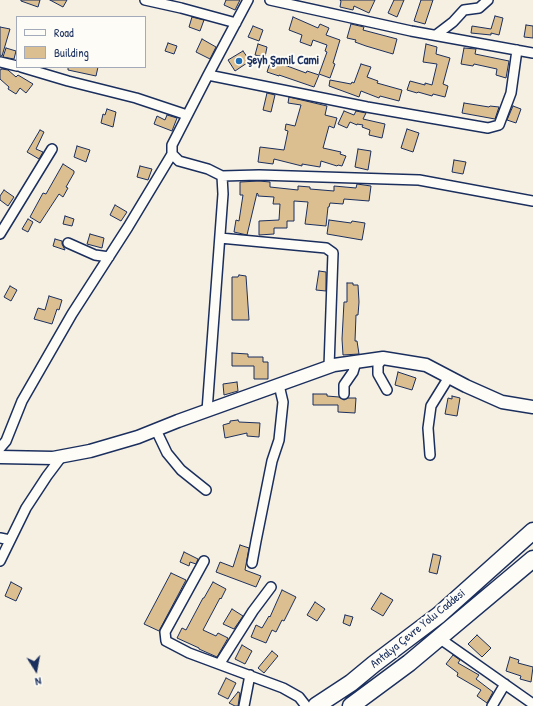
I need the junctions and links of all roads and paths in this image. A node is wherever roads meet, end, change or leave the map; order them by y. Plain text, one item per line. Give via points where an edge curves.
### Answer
1 (145, 0) edge
2 (248, 0) edge
3 (270, 0) edge
4 (488, 0) edge
5 (236, 22) junction
6 (436, 35) junction
7 (517, 50) junction
8 (533, 53) edge
9 (0, 62) edge
10 (16, 66) edge
11 (24, 68) edge
12 (208, 75) junction
13 (187, 115) junction
14 (52, 149) dead end
15 (172, 154) junction
16 (222, 176) junction
17 (533, 202) edge
18 (0, 234) edge
19 (220, 238) junction
20 (68, 243) dead end
21 (109, 257) junction
22 (383, 358) junction
23 (356, 362) junction
24 (329, 366) junction
25 (449, 377) junction
26 (279, 385) junction
27 (388, 390) dead end
28 (344, 394) dead end
29 (533, 407) edge
30 (207, 411) junction
31 (156, 430) junction
32 (0, 448) edge
33 (430, 455) dead end
34 (0, 456) edge
35 (62, 456) junction
36 (206, 490) dead end
37 (533, 530) edge
38 (0, 538) edge
39 (10, 540) junction
40 (0, 561) edge
41 (204, 561) dead end
42 (252, 563) dead end
43 (531, 565) edge
44 (271, 587) dead end
45 (439, 638) junction
46 (220, 664) junction
47 (250, 675) junction
48 (505, 684) junction
49 (533, 704) edge
50 (244, 706) edge
51 (306, 706) edge
52 (316, 706) edge
53 (351, 706) edge
54 (492, 706) edge

1 - 5 street
2 - 5 street
3 - 6 street
4 - 6 street via 479,8 464,10
5 - 12 street
6 - 7 street
7 - 8 street
7 - 12 street via 509,100 499,125 488,128
9 - 10 street
11 - 13 street via 136,98
12 - 13 street
13 - 15 street via 172,145
14 - 18 street
15 - 16 street via 179,161
15 - 21 street
16 - 17 street via 420,180
16 - 19 street
19 - 24 street via 326,248 333,253
19 - 30 street
20 - 21 street via 95,255
21 - 32 street via 72,314 26,395
22 - 23 street
22 - 25 street via 426,365
22 - 27 street via 378,365 378,374
23 - 24 street
23 - 28 street via 344,385
24 - 26 street
25 - 29 street via 502,402
25 - 33 street via 431,406 428,428
26 - 30 street
26 - 42 street via 283,402 279,440 272,461
30 - 31 street
31 - 35 street via 90,451
31 - 36 street via 167,453 181,470
34 - 35 street
35 - 39 street via 26,508
37 - 52 highway, Antalya Çevre Yolu Caddesi via 439,615 351,683
38 - 39 street
39 - 40 street
41 - 46 street via 165,632 166,641 189,653
43 - 45 highway, Antalya Çevre Yolu Caddesi
44 - 46 street
45 - 48 street
45 - 53 highway, Antalya Çevre Yolu Caddesi
46 - 47 street
47 - 50 street
47 - 51 street via 283,688
48 - 49 street
48 - 54 street

